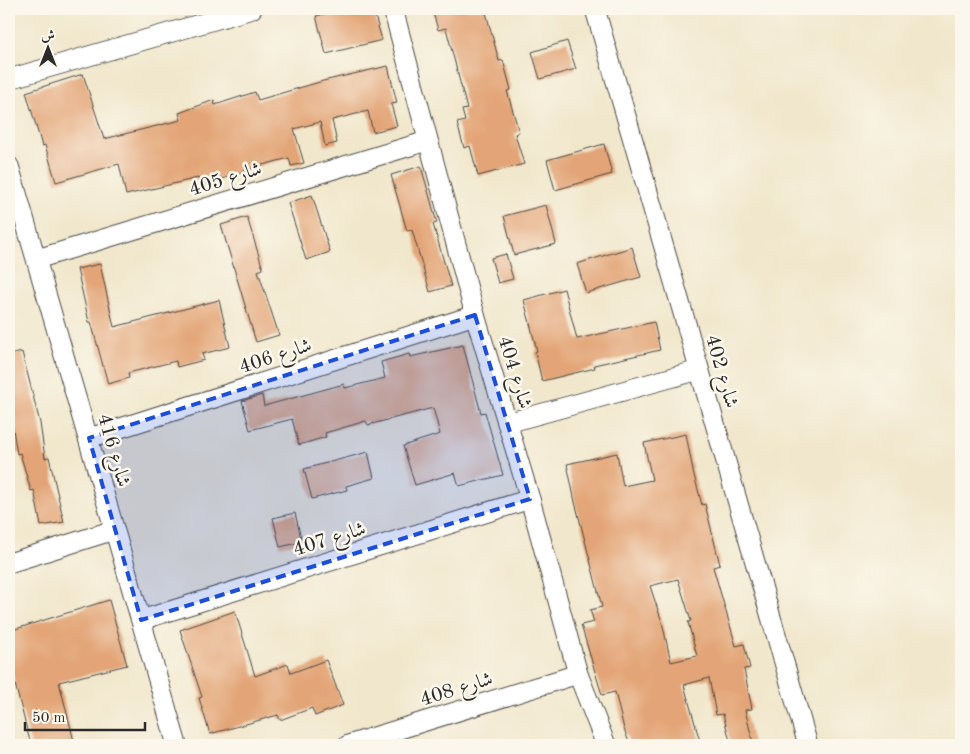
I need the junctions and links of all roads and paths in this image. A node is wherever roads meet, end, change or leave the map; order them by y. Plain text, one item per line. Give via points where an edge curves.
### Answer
1 (252, 9) edge
2 (393, 9) edge
3 (595, 9) edge
4 (9, 79) edge
5 (427, 141) junction
6 (9, 166) edge
7 (37, 259) junction
8 (475, 315) junction
9 (699, 370) junction
10 (507, 423) junction
11 (88, 438) junction
12 (530, 499) junction
13 (114, 530) junction
14 (9, 563) edge
15 (141, 620) junction
16 (578, 674) junction
17 (177, 745) edge
18 (348, 745) edge
19 (606, 745) edge
20 (808, 745) edge

1 - 4 street
2 - 5 street, شارع 404
3 - 9 street, شارع 402
5 - 7 street, شارع 405
5 - 8 street, شارع 404
6 - 7 street, شارع 416
7 - 11 street, شارع 416
8 - 10 street, شارع 404
8 - 11 street, شارع 406
9 - 10 street
9 - 20 street, شارع 402
10 - 12 street, شارع 404
11 - 13 street, شارع 416
12 - 15 street, شارع 407
12 - 16 street, شارع 404
13 - 14 street
13 - 15 street, شارع 416
15 - 17 street, شارع 416
16 - 18 street, شارع 408
16 - 19 street, شارع 404

